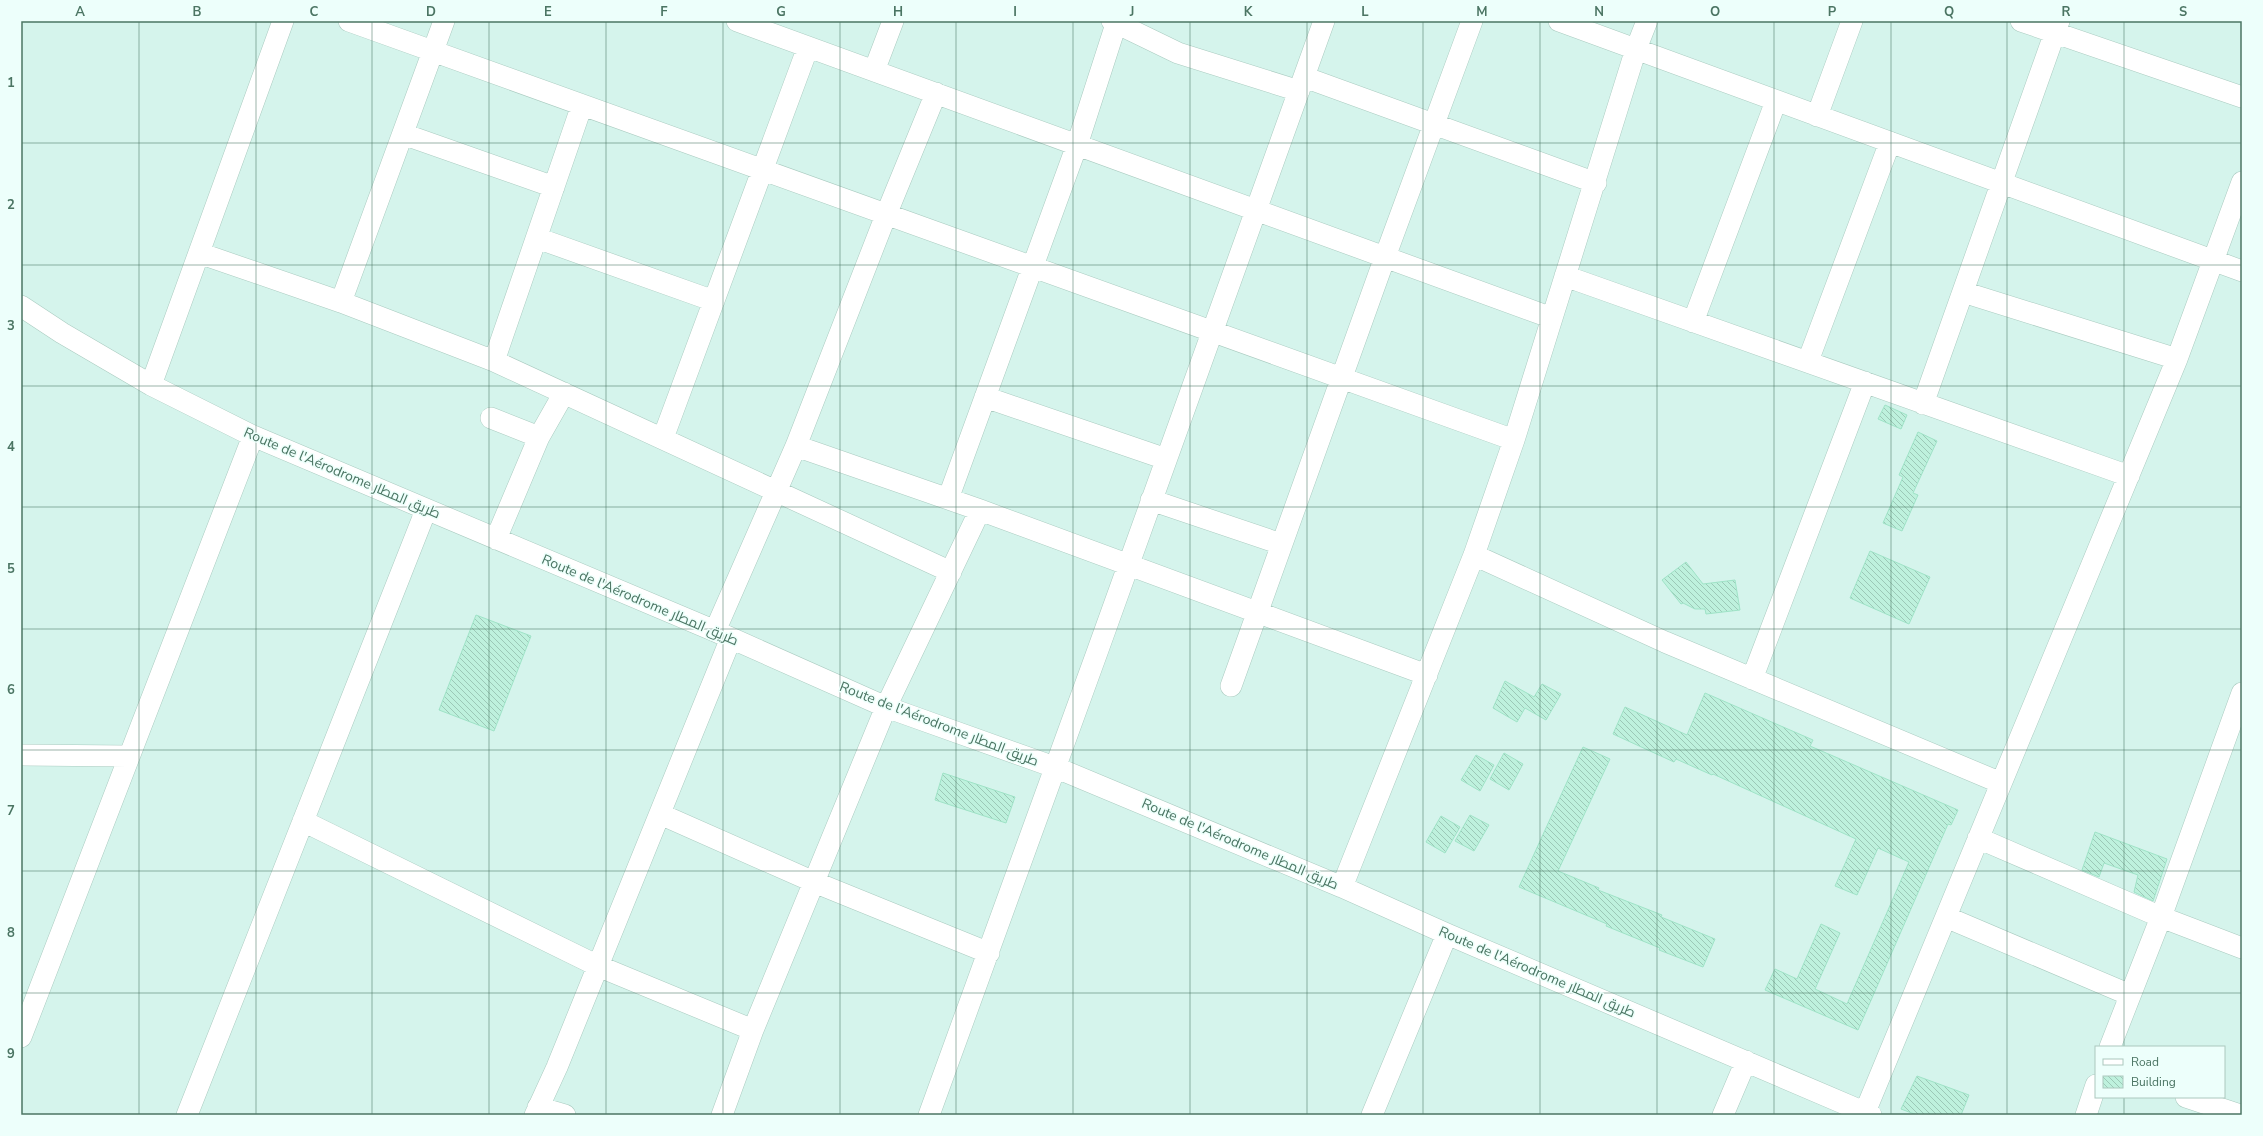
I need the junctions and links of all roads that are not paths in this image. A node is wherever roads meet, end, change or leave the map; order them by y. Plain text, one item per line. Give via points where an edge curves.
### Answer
1 (283, 21) edge
2 (349, 21) edge
3 (444, 21) edge
4 (737, 21) edge
5 (893, 21) edge
6 (1324, 21) edge
7 (1472, 21) edge
8 (1559, 21) edge
9 (1647, 21) edge
10 (1852, 21) edge
11 (2021, 21) edge
12 (1115, 22) edge
13 (2057, 27) edge
14 (808, 47) junction
15 (1636, 49) junction
16 (433, 51) junction
17 (874, 71) junction
18 (1301, 84) junction
19 (936, 93) junction
20 (2242, 97) edge
21 (1776, 101) junction
22 (582, 105) junction
23 (1817, 116) junction
24 (1434, 124) junction
25 (403, 134) junction
26 (1890, 142) junction
27 (1077, 145) junction
28 (762, 170) junction
29 (2242, 182) edge
30 (1596, 183) junction
31 (2002, 183) junction
32 (554, 187) junction
33 (1256, 209) junction
34 (886, 215) junction
35 (537, 238) junction
36 (199, 253) junction
37 (1385, 257) junction
38 (2214, 261) junction
39 (1032, 267) junction
40 (2242, 271) edge
41 (1565, 276) junction
42 (1963, 292) junction
43 (714, 301) junction
44 (341, 302) junction
45 (21, 306) edge
46 (1552, 318) junction
47 (1693, 322) junction
48 (1212, 330) junction
49 (2177, 359) junction
50 (494, 361) junction
51 (1808, 361) junction
52 (1341, 378) junction
53 (1865, 382) junction
54 (151, 385) junction
55 (564, 393) junction
56 (985, 397) junction
57 (1923, 404) junction
58 (491, 418) dead end
59 (253, 436) junction
60 (539, 437) junction
61 (662, 438) junction
62 (1514, 440) junction
63 (796, 446) junction
64 (1166, 459) junction
65 (2129, 476) junction
66 (776, 492) junction
67 (948, 499) junction
68 (1151, 500) junction
69 (426, 510) junction
70 (980, 510) junction
71 (496, 539) junction
72 (1282, 544) junction
73 (1474, 555) junction
74 (1127, 565) junction
75 (950, 572) junction
76 (1257, 614) junction
77 (723, 635) junction
78 (1427, 675) junction
79 (1752, 679) junction
80 (1231, 686) dead end
81 (2242, 693) edge
82 (886, 707) junction
83 (2237, 724) edge
84 (21, 755) edge
85 (128, 756) junction
86 (1057, 768) junction
87 (2001, 783) junction
88 (660, 814) junction
89 (303, 821) junction
90 (1978, 838) junction
91 (814, 882) junction
92 (1342, 887) junction
93 (1946, 917) junction
94 (2161, 917) junction
95 (1447, 934) junction
96 (2242, 948) edge
97 (989, 953) junction
98 (598, 966) junction
99 (2130, 995) junction
100 (753, 1030) junction
101 (21, 1037) edge
102 (2110, 1046) edge
103 (1746, 1061) junction
104 (2095, 1088) edge
105 (2189, 1098) edge
106 (537, 1111) edge
107 (1868, 1114) edge
108 (188, 1115) edge
109 (565, 1115) edge
110 (722, 1115) edge
111 (929, 1115) edge
112 (1372, 1115) edge
113 (1723, 1115) edge
114 (2086, 1115) edge
115 (2240, 1115) edge

1 - 36 street
2 - 16 street
3 - 16 street
4 - 14 street
5 - 17 street
6 - 18 street
7 - 24 street
8 - 15 street
9 - 15 street
10 - 23 street
11 - 13 street
12 - 18 street via 1178,53
12 - 27 street
13 - 20 street
13 - 31 street
14 - 17 street
14 - 28 street
15 - 21 street
15 - 30 street
16 - 22 street
16 - 25 street
17 - 19 street
18 - 24 street
18 - 33 street
19 - 27 street
19 - 34 street
21 - 23 street
21 - 47 street
22 - 28 street
22 - 32 street
23 - 26 street
24 - 30 street
24 - 37 street
25 - 32 street
25 - 44 street
26 - 31 street
26 - 51 street
27 - 33 street
27 - 39 street
28 - 34 street
28 - 43 street
29 - 38 street
30 - 41 street
31 - 38 street
31 - 42 street
32 - 35 street
33 - 37 street
33 - 48 street
34 - 39 street
34 - 63 street
35 - 43 street
35 - 50 street
36 - 44 street
36 - 54 street
37 - 46 street
37 - 52 street
38 - 40 street
38 - 49 street
39 - 48 street
39 - 56 street
41 - 46 street
41 - 47 street
42 - 49 street
42 - 57 street
43 - 61 street
44 - 50 street
45 - 54 street, Route de l'Aérodrome طريق المطار
46 - 62 street
47 - 51 street
48 - 52 street
48 - 64 street
49 - 65 street
50 - 55 street
51 - 53 street
52 - 62 street
52 - 72 street
53 - 57 street
53 - 79 street
54 - 59 street, Route de l'Aérodrome طريق المطار
55 - 60 street
55 - 61 street
56 - 64 street
56 - 67 street
57 - 65 street
58 - 60 street
59 - 69 street, Route de l'Aérodrome طريق المطار
59 - 85 street
60 - 71 street
61 - 66 street
62 - 73 street
63 - 66 street
63 - 67 street
64 - 68 street
65 - 87 street
66 - 75 street
66 - 77 street
67 - 70 street
68 - 72 street
68 - 74 street
69 - 71 street, Route de l'Aérodrome طريق المطار
69 - 89 street
70 - 74 street
70 - 75 street
71 - 77 street, Route de l'Aérodrome طريق المطار
72 - 76 street
73 - 78 street
73 - 79 street
74 - 76 street
74 - 86 street
75 - 82 street
76 - 78 street
76 - 80 street
77 - 82 street, Route de l'Aérodrome طريق المطار
77 - 88 street
78 - 92 street
79 - 87 street
81 - 83 street
82 - 86 street, Route de l'Aérodrome طريق المطار
82 - 91 street
83 - 94 street
84 - 85 street
85 - 101 street
86 - 92 street, Route de l'Aérodrome طريق المطار
86 - 97 street
87 - 90 street
88 - 91 street
88 - 98 street
89 - 98 street
89 - 108 street
90 - 93 street
90 - 94 street
91 - 97 street
91 - 100 street
92 - 95 street, Route de l'Aérodrome طريق المطار
93 - 99 street
93 - 107 street
94 - 96 street
94 - 99 street
95 - 103 street, Route de l'Aérodrome طريق المطار
95 - 112 street
97 - 111 street
98 - 100 street
98 - 106 street
99 - 102 street
100 - 110 street
103 - 107 street, Route de l'Aérodrome طريق المطار
103 - 113 street
104 - 114 street
105 - 115 street
106 - 109 street

